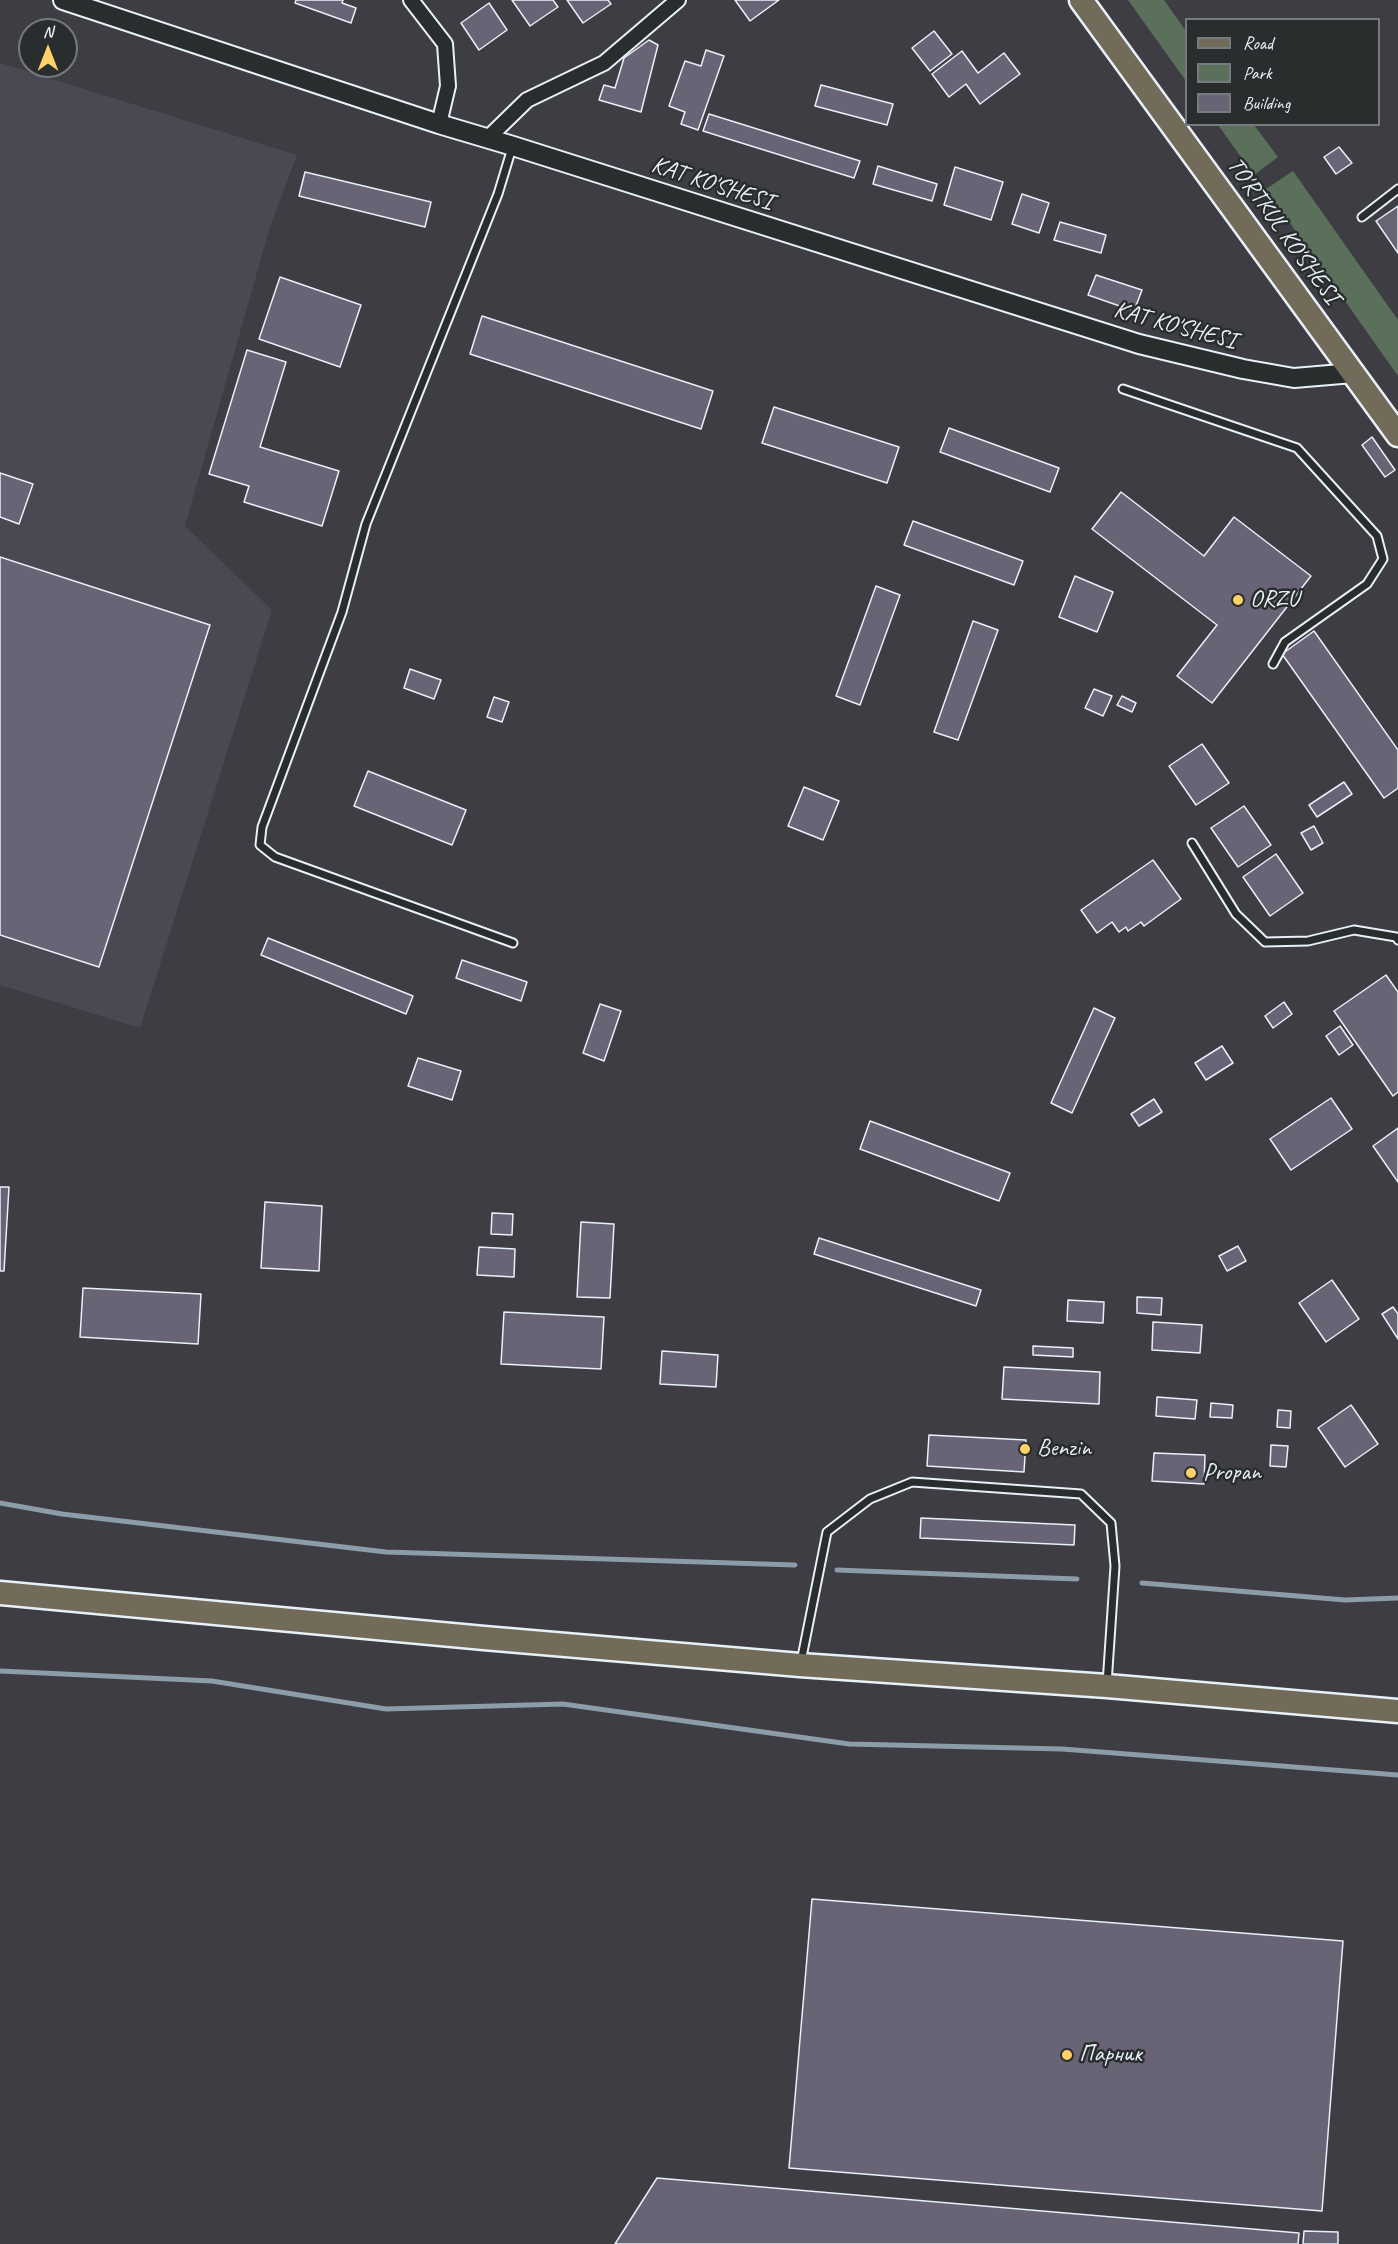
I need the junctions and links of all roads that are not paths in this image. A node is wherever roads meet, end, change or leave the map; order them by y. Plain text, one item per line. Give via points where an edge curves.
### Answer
1 (63, 0) edge
2 (411, 0) edge
3 (1082, 0) edge
4 (674, 1) edge
5 (439, 124) junction
6 (488, 138) junction
7 (513, 146) junction
8 (1398, 189) edge
9 (1362, 217) dead end
10 (1353, 373) junction
11 (1123, 389) dead end
12 (1398, 435) edge
13 (1273, 664) dead end
14 (1192, 843) dead end
15 (1398, 940) edge
16 (513, 943) dead end
17 (0, 1593) edge
18 (800, 1665) junction
19 (1107, 1686) junction
20 (1398, 1711) edge

1 - 5 street, KAT KO'SHESI
2 - 5 street via 445,45 448,86
3 - 10 main road, TO'RTKUL KO'SHESI
4 - 6 street via 604,63 527,100
5 - 6 street, KAT KO'SHESI
6 - 7 street, KAT KO'SHESI
7 - 10 street, KAT KO'SHESI via 1139,344 1294,378
7 - 16 lane via 498,194 366,524 342,612 262,827 260,845 275,857
8 - 9 lane
10 - 12 main road, TO'RTKUL KO'SHESI
11 - 13 lane via 1297,448 1377,536 1383,559 1367,584 1285,642
14 - 15 lane via 1236,914 1265,942 1308,941 1354,930
17 - 18 main road
18 - 19 main road
18 - 19 lane via 826,1532 870,1499 912,1482 1081,1494 1111,1523 1114,1566
19 - 20 main road

